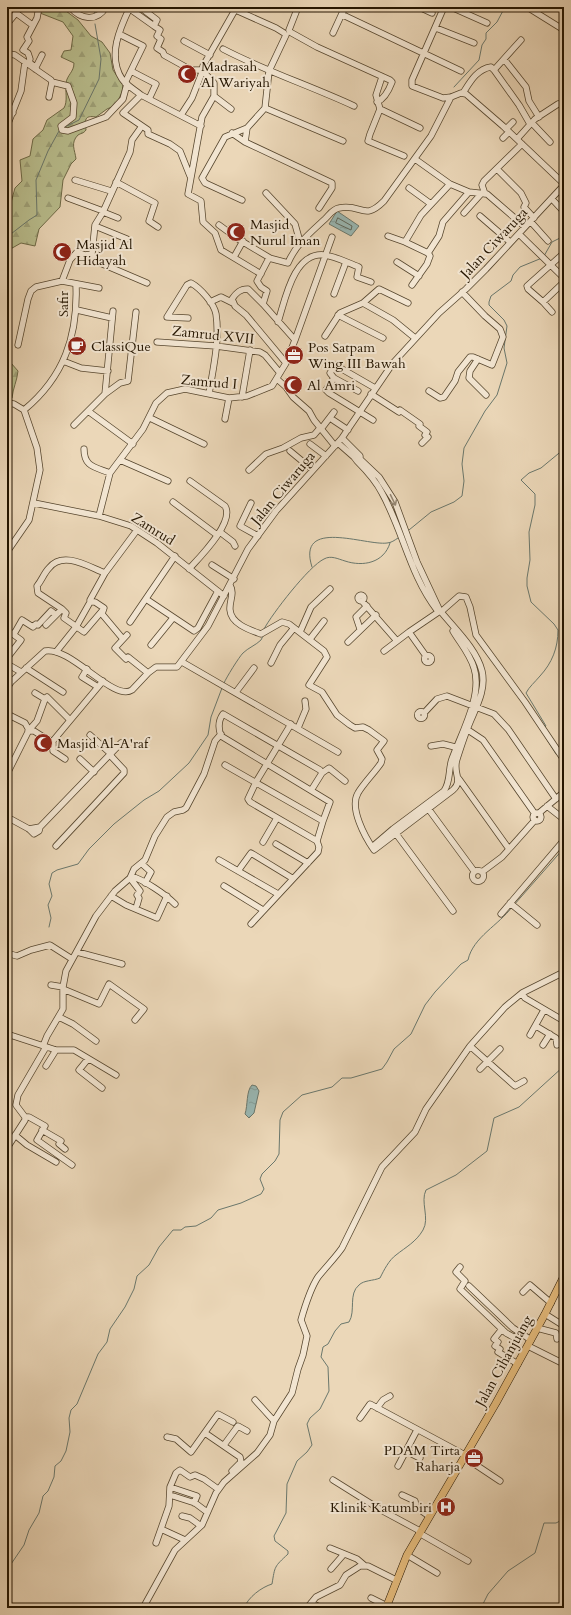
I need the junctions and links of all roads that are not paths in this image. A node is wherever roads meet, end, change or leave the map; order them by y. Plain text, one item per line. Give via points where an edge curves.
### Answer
1 (21, 7) edge
2 (39, 7) edge
3 (70, 7) edge
4 (106, 7) edge
5 (140, 7) edge
6 (229, 7) edge
7 (298, 7) edge
8 (345, 7) edge
9 (419, 7) edge
10 (444, 7) edge
11 (451, 7) edge
12 (527, 7) edge
13 (130, 8) edge
14 (74, 10) edge
15 (235, 10) junction
16 (16, 13) junction
17 (432, 13) dead end
18 (343, 15) junction
19 (487, 23) dead end
20 (7, 24) edge
21 (31, 24) dead end
22 (154, 26) junction
23 (436, 28) junction
24 (564, 30) edge
25 (286, 33) junction
26 (333, 33) dead end
27 (119, 34) junction
28 (521, 40) dead end
29 (184, 42) dead end
30 (474, 43) dead end
31 (223, 49) dead end
32 (424, 53) junction
33 (42, 55) dead end
34 (210, 55) junction
35 (7, 57) edge
36 (504, 59) junction
37 (25, 62) junction
38 (36, 68) junction
39 (203, 70) junction
40 (494, 70) junction
41 (131, 71) junction
42 (269, 71) junction
43 (461, 71) dead end
44 (382, 77) junction
45 (52, 82) junction
46 (126, 84) junction
47 (463, 93) junction
48 (141, 95) junction
49 (214, 96) junction
50 (49, 97) dead end
51 (451, 97) junction
52 (149, 99) junction
53 (377, 102) junction
54 (558, 104) dead end
55 (354, 106) dead end
56 (265, 108) junction
57 (231, 109) dead end
58 (380, 109) junction
59 (7, 111) edge
60 (13, 113) junction
61 (181, 115) junction
62 (539, 117) junction
63 (513, 122) dead end
64 (531, 124) junction
65 (7, 126) edge
66 (142, 126) junction
67 (201, 126) junction
68 (247, 128) junction
69 (420, 128) dead end
70 (507, 130) junction
71 (232, 133) junction
72 (503, 138) dead end
73 (517, 138) junction
74 (343, 141) dead end
75 (244, 142) junction
76 (550, 142) dead end
77 (522, 144) junction
78 (404, 156) dead end
79 (415, 159) junction
80 (497, 169) junction
81 (190, 176) junction
82 (75, 180) dead end
83 (116, 182) junction
84 (450, 184) junction
85 (564, 184) edge
86 (409, 188) dead end
87 (111, 191) junction
88 (469, 192) junction
89 (266, 193) dead end
90 (483, 194) junction
91 (68, 198) dead end
92 (552, 199) junction
93 (242, 200) dead end
94 (431, 204) junction
95 (319, 208) dead end
96 (103, 212) junction
97 (564, 212) edge
98 (464, 213) dead end
99 (480, 216) dead end
100 (118, 218) dead end
101 (533, 220) junction
102 (219, 225) dead end
103 (95, 226) junction
104 (158, 227) dead end
105 (524, 227) junction
106 (519, 234) junction
107 (332, 236) dead end
108 (388, 236) dead end
109 (127, 239) dead end
110 (548, 240) dead end
111 (243, 241) junction
112 (300, 242) junction
113 (406, 242) junction
114 (510, 242) junction
115 (92, 243) junction
116 (98, 246) dead end
117 (428, 253) junction
118 (564, 253) edge
119 (92, 254) junction
120 (325, 255) junction
121 (234, 257) junction
122 (270, 258) junction
123 (346, 262) junction
124 (397, 262) dead end
125 (551, 266) junction
126 (261, 274) junction
127 (419, 276) junction
128 (564, 278) edge
129 (62, 281) junction
130 (370, 282) dead end
131 (564, 282) edge
132 (147, 284) dead end
133 (76, 285) junction
134 (412, 285) dead end
135 (99, 288) dead end
136 (462, 292) junction
137 (334, 294) dead end
138 (210, 302) junction
139 (544, 302) junction
140 (233, 303) junction
141 (363, 303) junction
142 (408, 303) dead end
143 (263, 304) junction
144 (77, 310) junction
145 (113, 311) dead end
146 (136, 312) dead end
147 (552, 312) dead end
148 (338, 315) junction
149 (112, 318) junction
150 (188, 318) dead end
151 (278, 322) junction
152 (325, 336) dead end
153 (382, 338) dead end
154 (415, 338) junction
155 (295, 340) junction
156 (157, 342) dead end
157 (18, 346) dead end
158 (216, 346) junction
159 (250, 350) junction
160 (478, 359) junction
161 (63, 361) junction
162 (286, 363) junction
163 (108, 371) junction
164 (280, 373) junction
165 (334, 378) junction
166 (277, 379) junction
167 (107, 380) junction
168 (120, 383) junction
169 (375, 388) junction
170 (358, 390) dead end
171 (429, 391) dead end
172 (105, 394) junction
173 (209, 394) junction
174 (371, 394) junction
175 (486, 395) dead end
176 (242, 396) junction
177 (229, 398) junction
178 (7, 403) edge
179 (24, 410) junction
180 (88, 411) junction
181 (360, 411) junction
182 (334, 412) dead end
183 (150, 418) junction
184 (330, 418) junction
185 (225, 419) dead end
186 (373, 420) dead end
187 (74, 425) dead end
188 (321, 429) junction
189 (348, 430) junction
190 (338, 442) junction
191 (422, 443) dead end
192 (133, 444) junction
193 (204, 444) dead end
194 (310, 444) dead end
195 (84, 449) dead end
196 (290, 451) dead end
197 (326, 456) junction
198 (120, 460) junction
199 (249, 470) dead end
200 (313, 470) junction
201 (110, 473) junction
202 (168, 481) dead end
203 (190, 482) dead end
204 (173, 502) dead end
205 (34, 503) junction
206 (251, 503) dead end
207 (99, 516) junction
208 (137, 530) junction
209 (219, 533) junction
210 (258, 536) junction
211 (235, 546) dead end
212 (7, 552) edge
213 (174, 556) junction
214 (212, 565) dead end
215 (189, 569) junction
216 (106, 573) junction
217 (234, 579) junction
218 (230, 585) junction
219 (330, 589) dead end
220 (218, 591) junction
221 (224, 596) junction
222 (146, 599) junction
223 (362, 600) dead end
224 (89, 604) dead end
225 (366, 606) junction
226 (62, 609) junction
227 (102, 611) junction
228 (440, 612) junction
229 (56, 615) junction
230 (376, 615) junction
231 (173, 618) junction
232 (324, 621) dead end
233 (130, 622) dead end
234 (46, 625) dead end
235 (76, 626) junction
236 (294, 628) junction
237 (360, 629) junction
238 (7, 630) edge
239 (300, 632) junction
240 (409, 632) junction
241 (14, 634) junction
242 (310, 639) junction
243 (397, 641) junction
244 (348, 642) dead end
245 (151, 645) dead end
246 (384, 651) dead end
247 (56, 652) junction
248 (426, 656) dead end
249 (7, 658) edge
250 (182, 662) junction
251 (271, 663) dead end
252 (7, 664) edge
253 (254, 668) dead end
254 (87, 669) junction
255 (24, 670) junction
256 (148, 673) junction
257 (103, 681) junction
258 (98, 687) junction
259 (7, 688) edge
260 (63, 692) dead end
261 (236, 692) junction
262 (35, 693) dead end
263 (45, 699) junction
264 (305, 701) dead end
265 (475, 706) junction
266 (424, 713) dead end
267 (7, 714) edge
268 (70, 720) junction
269 (291, 724) junction
270 (298, 728) junction
271 (466, 728) junction
272 (29, 730) junction
273 (220, 734) junction
274 (90, 735) dead end
275 (52, 742) junction
276 (121, 743) dead end
277 (279, 745) junction
278 (431, 746) dead end
279 (459, 748) junction
280 (338, 752) dead end
281 (110, 755) junction
282 (65, 759) dead end
283 (80, 759) dead end
284 (564, 760) edge
285 (267, 764) junction
286 (225, 765) dead end
287 (8, 770) edge
288 (94, 772) junction
289 (322, 773) junction
290 (459, 779) junction
291 (345, 781) dead end
292 (256, 782) junction
293 (312, 789) junction
294 (564, 792) edge
295 (556, 799) junction
296 (547, 806) junction
297 (427, 807) junction
298 (537, 814) junction
299 (7, 817) edge
300 (562, 817) dead end
301 (277, 818) junction
302 (323, 821) junction
303 (394, 831) junction
304 (564, 840) edge
305 (317, 841) junction
306 (263, 842) dead end
307 (276, 844) dead end
308 (56, 846) dead end
309 (509, 849) junction
310 (219, 860) dead end
311 (308, 863) junction
312 (142, 864) junction
313 (238, 871) junction
314 (474, 871) junction
315 (482, 872) junction
316 (131, 877) junction
317 (292, 878) junction
318 (145, 883) junction
319 (224, 886) dead end
320 (278, 894) junction
321 (111, 896) junction
322 (167, 896) junction
323 (510, 903) junction
324 (175, 904) dead end
325 (137, 905) dead end
326 (263, 910) junction
327 (453, 911) dead end
328 (501, 914) dead end
329 (251, 924) dead end
330 (537, 925) dead end
331 (77, 952) junction
332 (10, 954) dead end
333 (72, 959) junction
334 (122, 964) dead end
335 (564, 972) edge
336 (51, 985) dead end
337 (63, 988) junction
338 (522, 993) junction
339 (544, 1010) junction
340 (59, 1017) junction
341 (135, 1020) dead end
342 (564, 1022) edge
343 (536, 1026) junction
344 (7, 1034) edge
345 (550, 1034) junction
346 (530, 1035) dead end
347 (96, 1042) dead end
348 (543, 1045) dead end
349 (557, 1045) dead end
350 (470, 1046) junction
351 (44, 1047) junction
352 (500, 1049) dead end
353 (56, 1050) junction
354 (88, 1058) junction
355 (488, 1061) junction
356 (46, 1066) dead end
357 (480, 1070) dead end
358 (116, 1075) dead end
359 (524, 1081) dead end
360 (102, 1088) dead end
361 (25, 1117) junction
362 (42, 1130) junction
363 (16, 1135) junction
364 (7, 1148) edge
365 (65, 1149) dead end
366 (56, 1162) dead end
367 (72, 1165) dead end
368 (460, 1267) dead end
369 (563, 1280) edge
370 (469, 1286) dead end
371 (523, 1292) dead end
372 (551, 1303) junction
373 (545, 1314) junction
374 (564, 1326) edge
375 (537, 1328) junction
376 (502, 1329) junction
377 (520, 1333) junction
378 (557, 1339) dead end
379 (529, 1343) junction
380 (560, 1362) dead end
381 (518, 1364) junction
382 (390, 1396) dead end
383 (255, 1400) dead end
384 (377, 1408) junction
385 (360, 1418) dead end
386 (274, 1421) junction
387 (233, 1422) dead end
388 (417, 1430) junction
389 (247, 1431) dead end
390 (205, 1433) junction
391 (167, 1436) dead end
392 (224, 1445) junction
393 (406, 1451) junction
394 (465, 1456) junction
395 (420, 1458) dead end
396 (398, 1466) dead end
397 (333, 1480) dead end
398 (500, 1481) dead end
399 (224, 1482) junction
400 (170, 1486) junction
401 (218, 1489) junction
402 (170, 1495) junction
403 (402, 1495) dead end
404 (194, 1503) junction
405 (207, 1512) junction
406 (182, 1516) dead end
407 (429, 1516) junction
408 (201, 1526) junction
409 (161, 1529) junction
410 (420, 1532) junction
411 (185, 1540) junction
412 (156, 1542) dead end
413 (330, 1548) dead end
414 (344, 1554) junction
415 (407, 1555) junction
416 (468, 1561) dead end
417 (364, 1565) junction
418 (331, 1569) dead end
419 (437, 1573) dead end
420 (396, 1580) junction
421 (371, 1598) dead end
422 (309, 1606) edge
423 (386, 1607) edge
424 (143, 1608) edge
425 (322, 1608) edge

1 - 16 street
2 - 38 street via 37,18 27,37 28,45 24,50 28,53 29,62
3 - 14 street
4 - 14 street via 94,18 87,18
5 - 22 street via 157,20
6 - 15 street
7 - 25 street
8 - 18 street
9 - 17 street
10 - 23 street
11 - 19 street
12 - 24 street
13 - 22 street
13 - 27 street
15 - 25 street
15 - 34 street
16 - 20 street
16 - 21 street
18 - 26 street
18 - 32 street
22 - 39 street via 160,30 157,36 161,40 156,48 191,70
23 - 30 street
23 - 32 street
25 - 42 street
25 - 44 street
27 - 41 street via 143,46
27 - 46 street via 115,50 116,63
28 - 36 street
29 - 34 street
31 - 42 street
32 - 43 street
32 - 51 street via 412,80 412,86 442,98
33 - 38 street
34 - 39 street
35 - 37 street via 12,54
36 - 40 street
36 - 62 street via 526,87 529,101
37 - 38 street
37 - 60 street via 21,92
38 - 45 street
39 - 49 street via 214,83
39 - 61 street
40 - 47 street via 491,67 483,68
40 - 64 street
41 - 46 street
41 - 52 street via 156,84
42 - 55 street
42 - 56 street
44 - 53 street via 376,95
44 - 53 street via 392,82
45 - 46 street via 68,86 74,103 73,117 62,128 68,131 106,117 123,99
45 - 50 street
46 - 48 street
47 - 51 street
47 - 70 street
48 - 52 street
48 - 66 street via 123,113
49 - 57 street
49 - 67 street via 202,117
51 - 79 street via 431,136
52 - 61 street
53 - 58 street
54 - 62 street
56 - 68 street
56 - 74 street
58 - 69 street
58 - 78 street via 368,141
59 - 60 street
60 - 65 street
61 - 67 street
62 - 64 street
63 - 70 street
64 - 73 street
64 - 76 street
66 - 81 street via 148,130 148,134 180,151
66 - 83 street via 132,140 130,152
67 - 81 street
68 - 71 street
68 - 75 street
70 - 72 street
70 - 73 street
71 - 75 street
71 - 93 street via 225,137 202,178 205,183
73 - 77 street
75 - 95 street via 333,183
77 - 80 street
77 - 85 street
79 - 84 street
79 - 112 street via 376,209 366,212 352,207 336,208
80 - 90 street via 482,185
80 - 101 street via 521,193 526,203 524,207
81 - 121 street via 188,194 201,202 204,225 214,234 222,250
82 - 87 street
83 - 87 street
83 - 104 street via 155,203 149,221
84 - 88 street
84 - 94 street
85 - 92 street, Jalan Ciwaruga
86 - 94 street
87 - 96 street
88 - 90 street
88 - 117 street via 443,222 439,236
89 - 112 street via 295,224
90 - 98 street
90 - 105 street via 492,198
91 - 96 street
92 - 97 street
92 - 101 street, Jalan Ciwaruga
94 - 113 street via 421,215
96 - 100 street
96 - 103 street
99 - 114 street
101 - 105 street, Jalan Ciwaruga
101 - 110 street
102 - 111 street
103 - 109 street
103 - 115 street
105 - 106 street, Jalan Ciwaruga
106 - 114 street, Jalan Ciwaruga
106 - 125 street
107 - 120 street, Zamrud I
108 - 113 street
111 - 121 street
111 - 122 street
112 - 122 street via 288,263
113 - 117 street
114 - 136 street, Jalan Ciwaruga
115 - 116 street
115 - 119 street
117 - 127 street via 430,256 427,264
118 - 125 street
119 - 129 street via 77,252 70,260
119 - 132 street via 93,260
120 - 123 street
120 - 151 street via 314,256 296,270
120 - 155 street, Zamrud I
121 - 126 street
122 - 126 street
123 - 130 street via 359,267 357,277
123 - 137 street
124 - 127 street
125 - 128 street
125 - 139 street via 527,286
126 - 143 street via 257,282 267,291
127 - 134 street
129 - 133 street, Safir
129 - 157 street, Safir via 43,284 31,291
131 - 139 street
133 - 135 street
133 - 144 street, Safir
136 - 154 street, Jalan Ciwaruga
136 - 160 street via 503,332 493,364
138 - 140 street via 221,297
138 - 150 street via 194,285 188,283 167,317
138 - 158 street via 216,314
139 - 147 street
140 - 143 street via 232,299 242,289 248,290
140 - 162 street
141 - 142 street via 376,290 381,289
141 - 148 street
141 - 154 street via 394,320
143 - 151 street
144 - 149 street
144 - 161 street, Safir via 72,337
145 - 149 street
146 - 168 street via 129,380
148 - 152 street
148 - 153 street
149 - 163 street
151 - 155 street
154 - 169 street, Jalan Ciwaruga
155 - 162 street, Zamrud I
156 - 158 street, Zamrud XVII
158 - 159 street, Zamrud XVII
158 - 173 street
159 - 164 street, Zamrud XVII via 264,355
159 - 176 street
160 - 171 street via 470,357 444,397 440,398
160 - 175 street via 470,371 469,378
161 - 163 street via 81,368
161 - 179 street, Safir via 46,389
162 - 164 street, Zamrud I
163 - 167 street
164 - 166 street, Zamrud I
165 - 169 street via 330,373 335,365
165 - 170 street
165 - 181 street via 326,390
166 - 176 street, Zamrud I via 269,389
166 - 188 street via 309,411
167 - 168 street
167 - 172 street
168 - 172 street
169 - 174 street, Jalan Ciwaruga
172 - 180 street
173 - 177 street, Zamrud I
173 - 183 street, Zamrud I via 185,389 170,392 156,403
174 - 181 street, Jalan Ciwaruga
174 - 191 street via 420,424 428,437
176 - 177 street, Zamrud I
177 - 185 street
178 - 179 street
179 - 205 street via 37,448 40,470
180 - 187 street
180 - 192 street
181 - 186 street
181 - 189 street, Jalan Ciwaruga
182 - 184 street
183 - 192 street, Zamrud I
183 - 193 street
184 - 188 street
184 - 189 street
188 - 190 street
188 - 199 street via 314,435 266,454
189 - 190 street, Jalan Ciwaruga
190 - 197 street, Jalan Ciwaruga
190 - 228 street via 379,477 394,502
192 - 198 street, Zamrud I
194 - 197 street
195 - 201 street via 84,459 87,463
196 - 200 street
197 - 200 street, Jalan Ciwaruga
198 - 201 street, Zamrud I
198 - 202 street
200 - 210 street, Jalan Ciwaruga via 276,511
201 - 207 street, Zamrud I
203 - 209 street via 227,509 227,516
204 - 209 street
205 - 207 street, Zamrud
205 - 212 street via 27,526
206 - 210 street via 240,526
207 - 208 street, Zamrud
208 - 213 street, Zamrud
208 - 216 street
209 - 211 street via 234,542
209 - 215 street
210 - 217 street, Jalan Ciwaruga via 248,549
213 - 215 street, Zamrud
213 - 222 street
214 - 217 street
215 - 220 street, Zamrud
216 - 226 street via 73,561 62,559 55,562 49,567 37,590
216 - 227 street via 90,601 104,608
217 - 218 street, Jalan Ciwaruga
218 - 221 street, Jalan Ciwaruga
218 - 236 street via 233,591 230,611 240,625 261,634 282,622
219 - 239 street via 311,607
220 - 221 street, Zamrud
220 - 231 street via 197,630 192,631
221 - 250 street, Jalan Ciwaruga via 208,626
222 - 231 street
222 - 233 street
223 - 225 street
224 - 235 street
225 - 230 street
225 - 237 street via 356,617
226 - 229 street
226 - 235 street via 66,614 64,618
227 - 235 street via 84,632
227 - 256 street via 105,618 125,637 115,648 126,659 128,657
228 - 240 street
228 - 265 street via 482,670 481,695
228 - 284 street via 459,596 466,596 476,635
229 - 234 street
229 - 241 street via 51,611 42,624 33,627 22,620
230 - 237 street
230 - 243 street
231 - 245 street
232 - 242 street
235 - 247 street
236 - 239 street
236 - 251 street via 280,645
237 - 244 street
238 - 241 street
239 - 242 street
240 - 243 street
240 - 248 street
241 - 249 street via 21,640
242 - 303 street via 327,654 310,685 322,692 337,715 350,725 356,728 363,727 384,741 377,750 382,759 381,763 355,800 358,818 373,848
243 - 246 street
247 - 254 street
247 - 255 street via 46,651
250 - 256 street via 177,667 156,667
250 - 261 street
252 - 255 street
253 - 261 street
254 - 257 street
254 - 258 street via 82,677
255 - 259 street
255 - 260 street
256 - 257 street via 128,692 121,692
257 - 258 street
258 - 268 street
261 - 269 street
262 - 263 street
263 - 268 street via 49,698
263 - 272 street via 38,721
264 - 270 street via 306,709
265 - 266 street via 453,697 443,696
265 - 271 street
265 - 295 street via 494,714 502,721
267 - 272 street via 25,723
268 - 275 street
269 - 270 street
269 - 277 street
270 - 280 street
271 - 279 street
271 - 298 street via 482,740
272 - 275 street
272 - 287 street
273 - 277 street via 219,723 223,714
273 - 285 street
273 - 312 street via 215,741 204,774 186,808 167,817
274 - 281 street
275 - 282 street via 53,751
276 - 281 street
277 - 285 street
277 - 289 street
278 - 279 street via 443,744
279 - 290 street via 455,766
279 - 297 street via 450,764 446,788
281 - 288 street
281 - 308 street via 124,773
283 - 288 street
285 - 292 street
285 - 293 street
286 - 292 street
288 - 299 street via 40,827 29,829
289 - 291 street via 329,768
289 - 293 street
290 - 297 street via 456,787
290 - 309 street
292 - 301 street via 248,799
292 - 302 street
293 - 302 street via 331,803
294 - 295 street
295 - 296 street
296 - 298 street
296 - 300 street
297 - 303 street
297 - 314 street
298 - 309 street via 541,819 535,820
301 - 305 street
301 - 306 street
302 - 305 street
303 - 327 street
304 - 323 street
305 - 311 street via 320,849
307 - 311 street
309 - 315 street
310 - 313 street
311 - 317 street
312 - 316 street via 134,869
312 - 318 street via 152,872
313 - 317 street via 251,853
313 - 320 street
314 - 315 street
314 - 315 street via 472,878 478,881 483,878
316 - 318 street
316 - 321 street
316 - 325 street via 140,891 137,895
317 - 320 street
318 - 322 street
319 - 326 street
320 - 326 street
321 - 322 street via 157,918
321 - 331 street via 96,916
322 - 324 street
323 - 328 street
323 - 330 street
326 - 329 street
331 - 333 street
331 - 334 street
332 - 333 street via 17,956 50,945
333 - 337 street via 64,976
335 - 338 street
336 - 337 street
337 - 340 street via 64,1002
337 - 341 street via 99,1004 109,984 144,1009
338 - 339 street via 525,998
338 - 350 street via 505,1006
339 - 342 street
339 - 343 street
340 - 347 street via 73,1024
340 - 351 street via 47,1036
343 - 345 street
343 - 346 street
344 - 351 street
345 - 348 street
345 - 349 street via 556,1038
350 - 355 street
350 - 386 street via 431,1100 411,1138 382,1167 342,1248 316,1280 301,1320 307,1336 295,1384
351 - 353 street
351 - 361 street via 16,1101 17,1107
352 - 355 street
353 - 354 street via 74,1050
353 - 356 street
354 - 358 street
354 - 360 street via 79,1070
355 - 357 street
355 - 359 street via 515,1086
361 - 362 street via 45,1126
361 - 363 street
362 - 365 street via 61,1141 59,1144
362 - 367 street via 37,1140
363 - 364 street
363 - 366 street via 27,1145
368 - 376 street via 456,1272 465,1282 460,1289
369 - 372 main road, Jalan Cihanjuang
370 - 377 street
371 - 372 street via 530,1285
372 - 373 main road, Jalan Cihanjuang
373 - 374 street
373 - 375 main road, Jalan Cihanjuang
375 - 378 street via 556,1333
375 - 379 main road, Jalan Cihanjuang
376 - 377 street via 515,1338
376 - 381 street via 494,1339 498,1342 498,1352
377 - 379 street
379 - 380 street
379 - 381 main road, Jalan Cihanjuang
381 - 394 main road, Jalan Cihanjuang
382 - 384 street
383 - 386 street
384 - 385 street via 369,1404
384 - 388 street
386 - 399 street via 270,1436 257,1453
387 - 390 street via 219,1414
388 - 393 street
388 - 394 street
389 - 392 street via 238,1426
390 - 391 street via 191,1452 176,1439
390 - 392 street
392 - 399 street via 242,1459
393 - 395 street
393 - 396 street
394 - 398 street
394 - 407 main road, Jalan Cihanjuang
397 - 410 street
399 - 401 street
400 - 401 street via 180,1470 190,1477 194,1475 204,1479
400 - 402 street
400 - 404 street via 197,1496
401 - 405 street
402 - 404 street
402 - 409 street
403 - 407 street via 415,1500 416,1507
404 - 405 street
405 - 408 street
406 - 408 street
407 - 410 main road, Jalan Cihanjuang
408 - 411 street
409 - 411 street
409 - 412 street
410 - 415 main road, Jalan Cihanjuang
410 - 416 street
411 - 424 street via 165,1565
413 - 414 street
414 - 417 street
414 - 418 street
415 - 419 street
415 - 420 main road, Jalan Cihanjuang
417 - 420 street
417 - 422 street via 346,1575 340,1585 316,1597
420 - 423 main road, Jalan Cihanjuang
421 - 423 street
422 - 425 street

